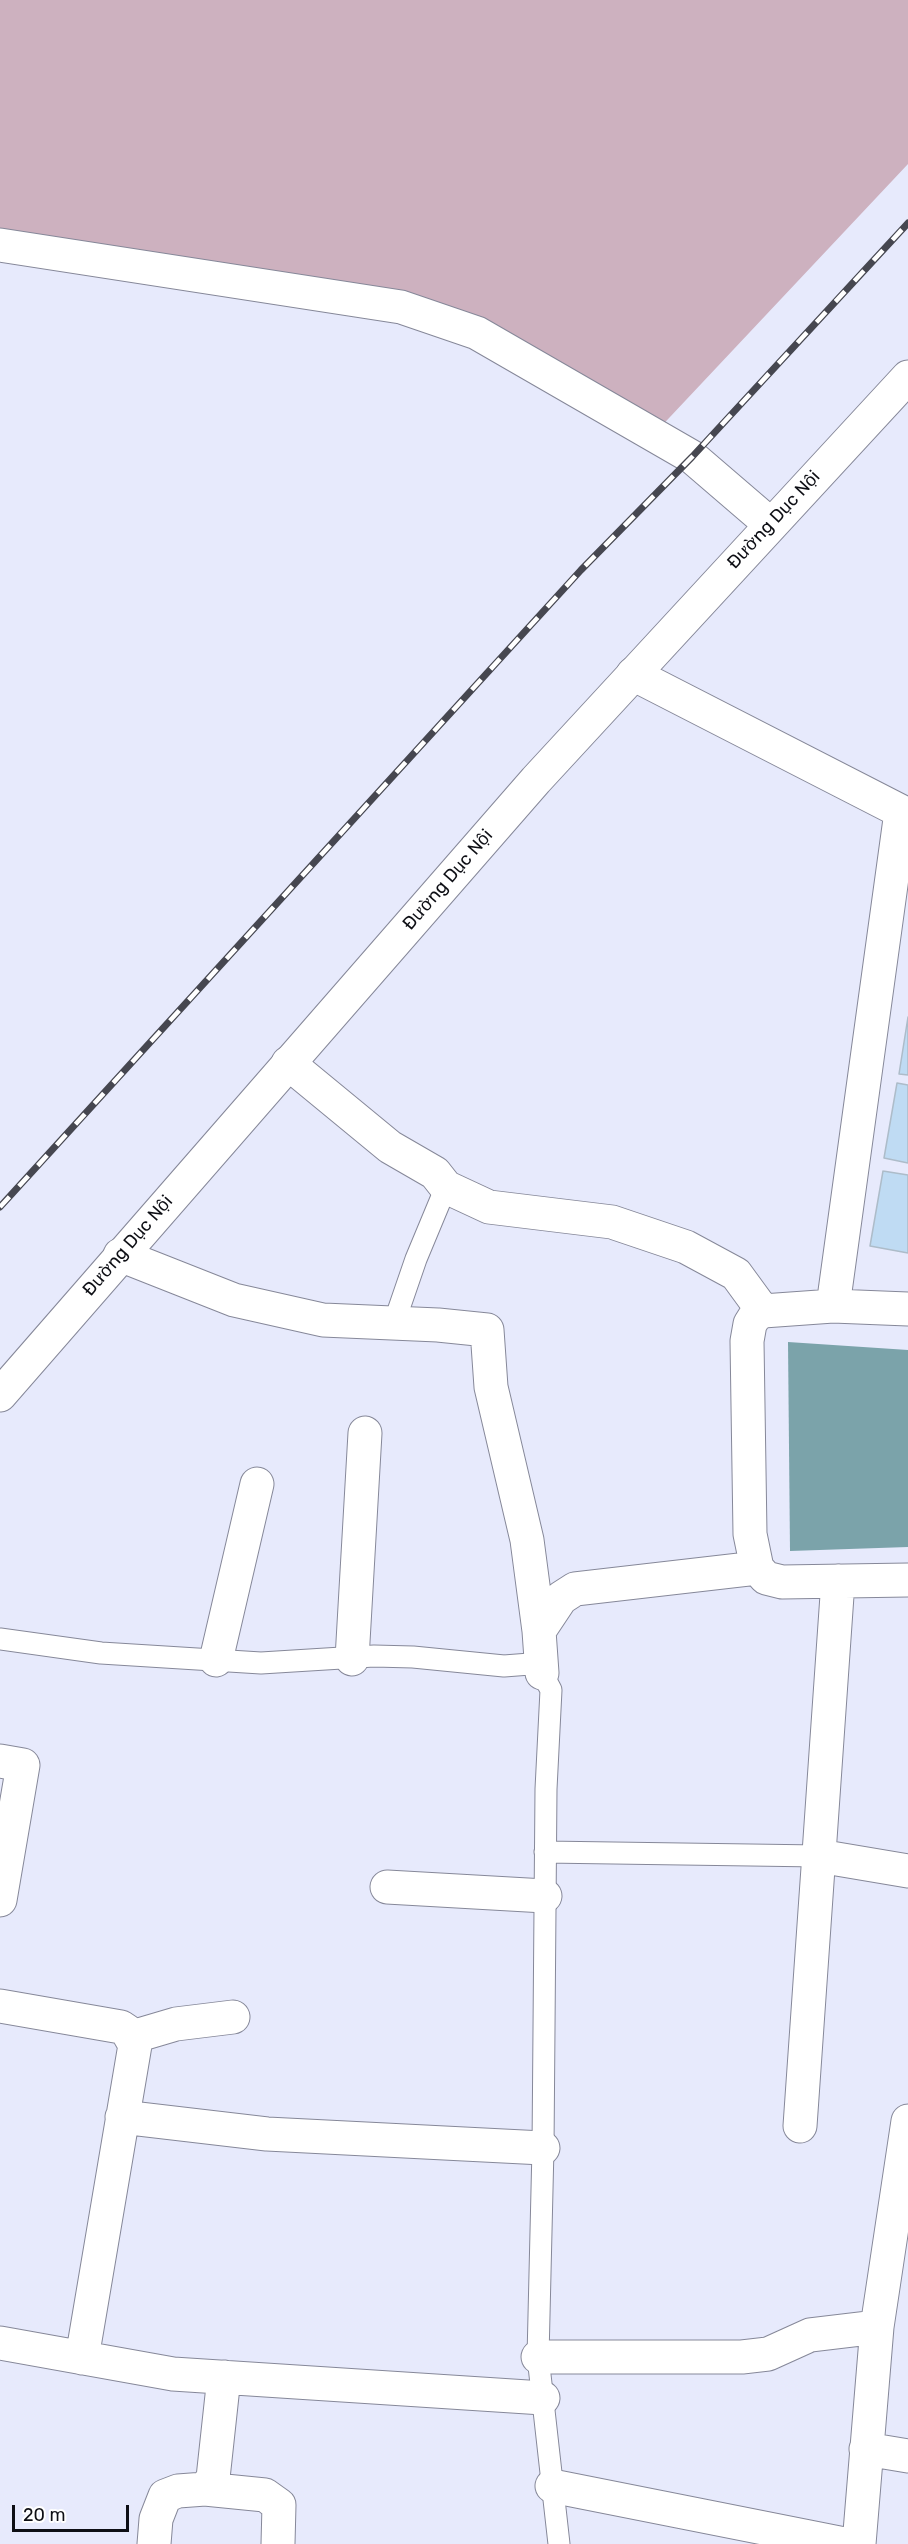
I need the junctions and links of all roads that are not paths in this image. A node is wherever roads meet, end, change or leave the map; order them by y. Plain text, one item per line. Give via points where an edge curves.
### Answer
1 (0, 245) edge
2 (908, 377) edge
3 (770, 524) junction
4 (633, 674) junction
5 (904, 814) edge
6 (288, 1063) junction
7 (446, 1187) junction
8 (120, 1255) junction
9 (833, 1306) junction
10 (908, 1309) edge
11 (763, 1311) junction
12 (394, 1323) junction
13 (0, 1395) edge
14 (365, 1433) dead end
15 (257, 1484) dead end
16 (757, 1568) junction
17 (908, 1580) edge
18 (838, 1581) junction
19 (539, 1631) junction
20 (0, 1639) edge
21 (352, 1659) junction
22 (216, 1660) junction
23 (542, 1673) junction
24 (0, 1761) edge
25 (545, 1852) junction
26 (819, 1856) junction
27 (908, 1871) edge
28 (387, 1887) dead end
29 (545, 1896) junction
30 (0, 1899) edge
31 (0, 2006) edge
32 (233, 2017) dead end
33 (132, 2037) junction
34 (122, 2117) junction
35 (908, 2121) edge
36 (800, 2126) dead end
37 (543, 2148) junction
38 (902, 2204) edge
39 (877, 2327) junction
40 (0, 2343) edge
41 (538, 2356) junction
42 (82, 2358) junction
43 (224, 2377) junction
44 (543, 2398) junction
45 (867, 2449) junction
46 (908, 2456) edge
47 (552, 2486) junction
48 (205, 2489) junction
49 (154, 2544) edge
50 (278, 2544) edge
51 (559, 2544) edge
52 (844, 2544) edge
53 (859, 2544) edge

1 - 3 street via 401,307 477,333 692,457
2 - 3 street, Đường Dục Nội
3 - 4 street, Đường Dục Nội
4 - 5 street
4 - 6 street, Đường Dục Nội
5 - 9 street
6 - 7 street via 390,1147 435,1173
6 - 8 street, Đường Dục Nội
7 - 11 street via 489,1207 612,1222 687,1247 736,1274
7 - 12 lane
8 - 12 street via 234,1300 323,1320
8 - 13 street, Đường Dục Nội
9 - 10 street
9 - 11 street
11 - 16 street via 750,1324 747,1341 750,1534
12 - 19 street via 487,1330 491,1387 527,1540
14 - 21 street
15 - 22 street
16 - 18 street via 766,1578 782,1582
16 - 19 street via 575,1589 561,1598
17 - 18 street
18 - 26 street
19 - 23 street
20 - 22 lane via 101,1653
21 - 22 lane via 261,1663
21 - 23 lane via 413,1657 504,1666 530,1664
23 - 25 lane via 551,1690
24 - 30 street via 23,1766
25 - 26 lane
25 - 29 lane
26 - 27 street
26 - 36 street
28 - 29 street
29 - 37 lane
31 - 33 street via 121,2027
32 - 33 street via 176,2024
33 - 34 street via 135,2045
34 - 37 street via 267,2134
34 - 42 street
35 - 38 street
37 - 41 lane
38 - 39 street
39 - 41 street via 810,2335 768,2354 751,2356
39 - 45 street
40 - 42 street
41 - 44 lane
42 - 43 street via 173,2374
43 - 44 street
43 - 48 street via 213,2478
44 - 47 lane
45 - 46 street
45 - 53 street
47 - 51 lane
47 - 52 street
48 - 49 street via 165,2496 156,2520
48 - 50 street via 265,2495 279,2505

